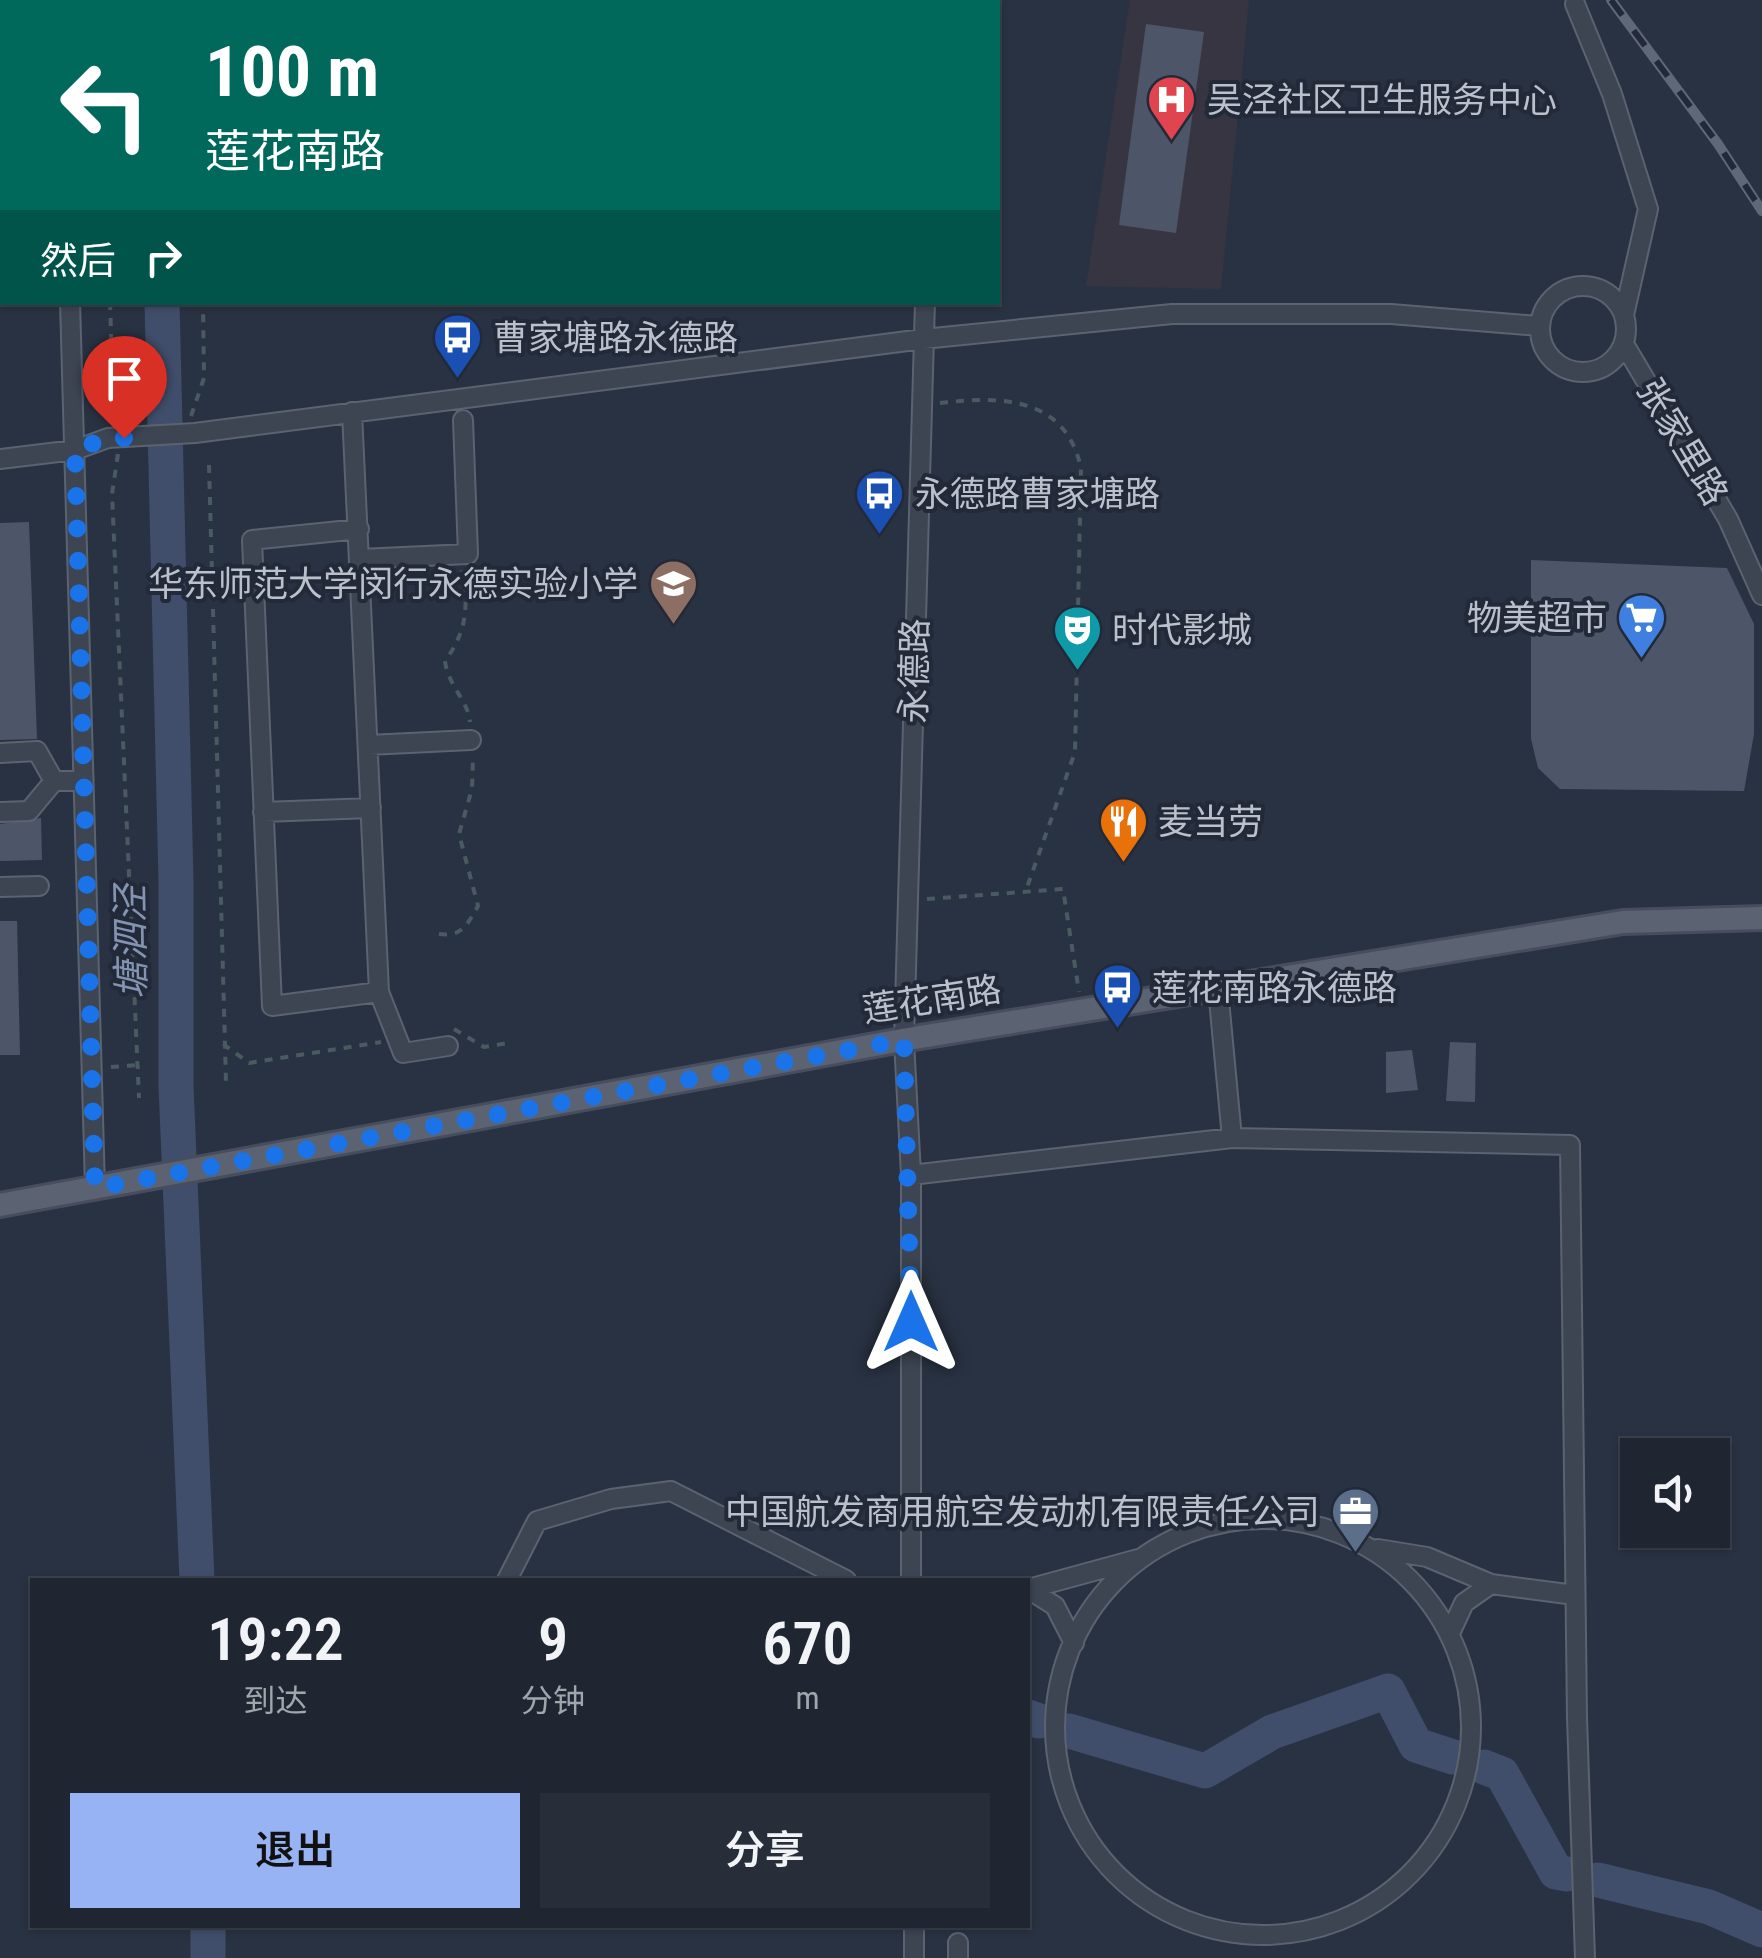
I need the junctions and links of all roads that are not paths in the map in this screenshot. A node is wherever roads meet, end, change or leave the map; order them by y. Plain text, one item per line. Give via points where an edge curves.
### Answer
1 (1577, 1) edge
2 (70, 305) edge
3 (925, 305) edge
4 (1624, 315) junction
5 (1539, 326) junction
6 (923, 338) junction
7 (1624, 344) junction
8 (352, 412) junction
9 (464, 420) dead end
10 (75, 450) junction
11 (0, 459) edge
12 (359, 529) junction
13 (360, 558) junction
14 (1762, 595) edge
15 (471, 740) dead end
16 (368, 745) junction
17 (0, 753) edge
18 (83, 780) junction
19 (54, 781) junction
20 (371, 808) junction
21 (0, 812) edge
22 (263, 812) junction
23 (39, 886) dead end
24 (0, 887) edge
25 (1762, 918) edge
26 (1218, 990) junction
27 (379, 992) junction
28 (445, 1038) road end
29 (904, 1040) junction
30 (1232, 1138) junction
31 (911, 1176) junction
32 (95, 1188) junction
33 (0, 1205) edge
34 (1367, 1547) junction
35 (1138, 1558) junction
36 (509, 1578) edge
37 (842, 1578) edge
38 (910, 1578) edge
39 (1491, 1584) junction
40 (1030, 1588) edge
41 (1030, 1590) edge
42 (1575, 1595) junction
43 (1451, 1631) junction
44 (1074, 1643) junction
45 (914, 1928) edge
46 (914, 1958) edge
47 (1585, 1958) edge

1 - 4 street via 1648,209
2 - 10 street
3 - 6 street, 永德路
4 - 5 street via 1606,292 1578,286 1551,299
4 - 7 street
5 - 6 street via 1391,314 1172,314
5 - 7 street via 1545,352 1566,370 1593,372
6 - 8 street
6 - 29 street, 永德路
7 - 14 street, 张家里路 via 1728,519
8 - 10 street via 116,438
8 - 12 street
9 - 13 street via 468,554
10 - 11 street
10 - 18 street
12 - 13 street
12 - 22 street via 252,540
13 - 16 street
15 - 16 street
16 - 20 street
17 - 19 street via 37,752
18 - 19 street
18 - 32 street
19 - 21 street via 29,811
20 - 22 street
20 - 27 street
22 - 27 street via 272,1006
23 - 24 street
25 - 26 main road, 莲花南路 via 1623,922
26 - 29 main road, 莲花南路
26 - 30 street
27 - 28 street via 403,1053
29 - 31 street, 永德路
29 - 32 main road, 莲花南路
30 - 31 street
30 - 42 street via 1570,1145
31 - 38 street, 永德路
32 - 33 main road, 莲花南路
34 - 35 street via 1346,1533 1275,1516 1203,1526
34 - 39 street via 1427,1558
34 - 43 street via 1407,1572
35 - 40 street
35 - 44 street via 1092,1606
36 - 37 street via 537,1521 611,1499 671,1492
39 - 42 street
39 - 43 street via 1464,1603
41 - 44 street via 1055,1606
42 - 47 street
43 - 44 street via 1472,1700 1468,1774 1440,1841 1390,1894 1332,1926 1267,1937 1202,1928 1143,1899 1096,1854 1065,1796 1054,1730 1063,1665
45 - 46 street

